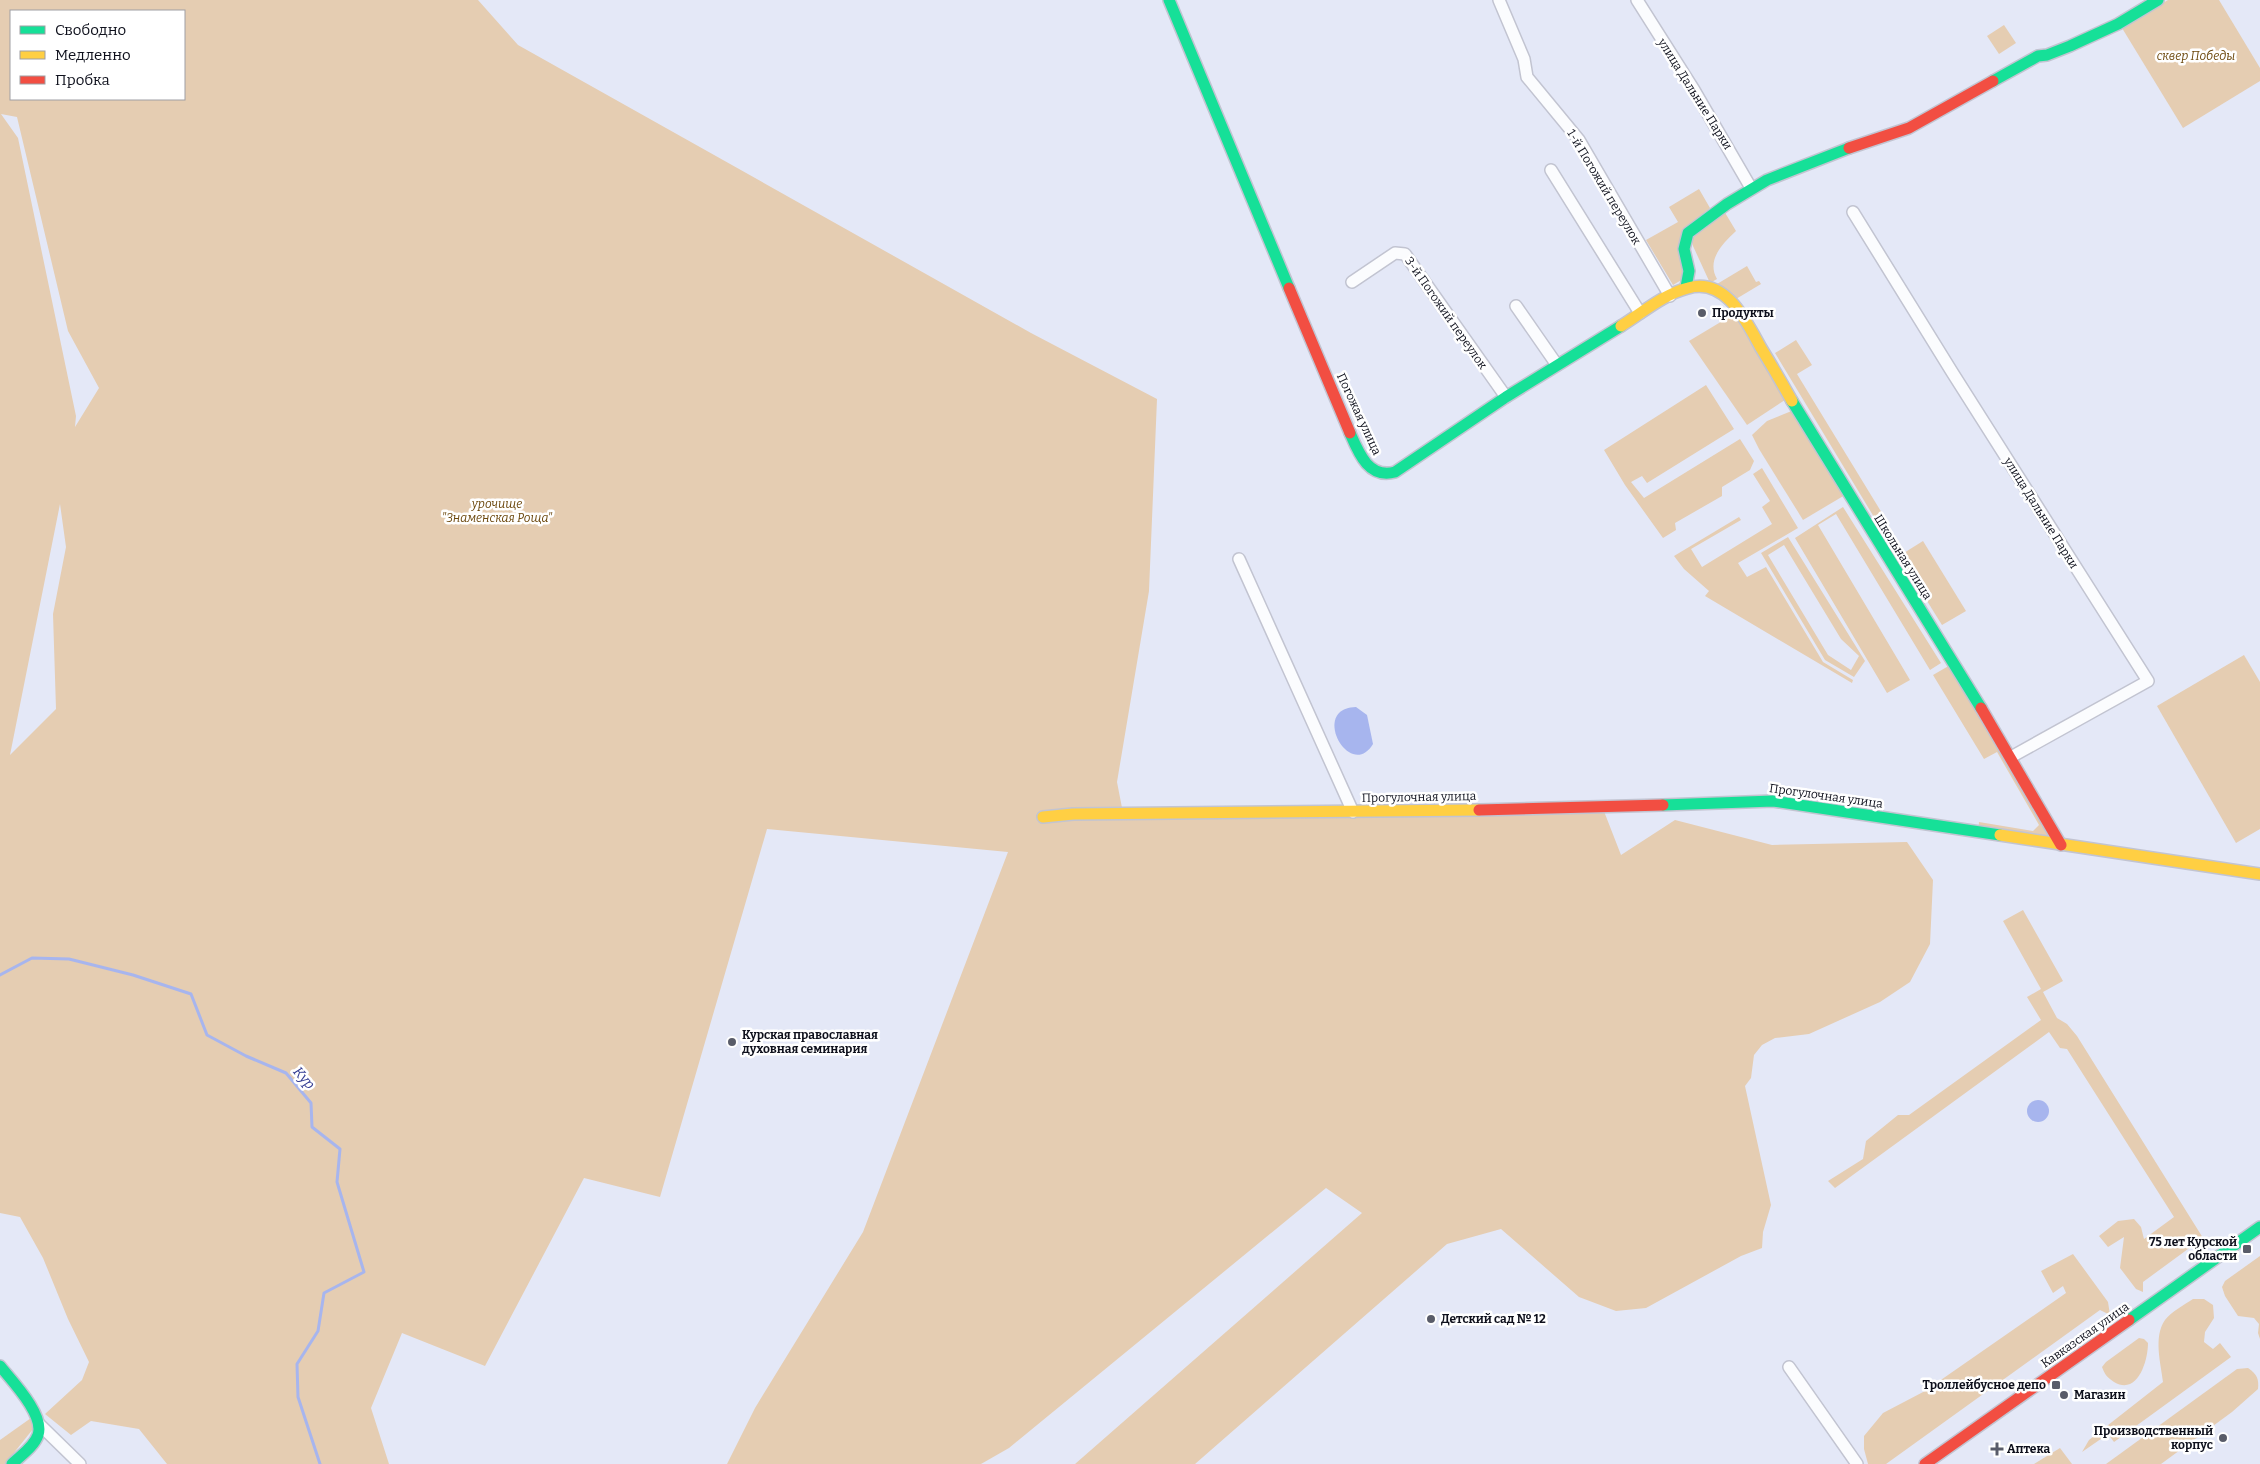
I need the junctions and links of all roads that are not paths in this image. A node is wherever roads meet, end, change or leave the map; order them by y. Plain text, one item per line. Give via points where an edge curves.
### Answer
1 (1169, 0) edge
2 (1499, 0) edge
3 (1637, 0) edge
4 (2158, 0) edge
5 (1551, 170) dead end
6 (1751, 188) junction
7 (1853, 212) dead end
8 (1352, 282) dead end
9 (1686, 287) junction
10 (1670, 296) junction
11 (1516, 306) dead end
12 (1640, 313) junction
13 (1557, 365) junction
14 (1506, 398) junction
15 (1239, 558) dead end
16 (2011, 758) junction
17 (1353, 812) junction
18 (1043, 818) dead end
19 (2061, 845) junction
20 (2260, 874) edge
21 (2260, 1227) edge
22 (0, 1366) edge
23 (1789, 1367) dead end
24 (39, 1424) junction
25 (12, 1464) edge
26 (80, 1464) edge
27 (1857, 1464) edge
28 (1925, 1464) edge

1 - 14 street, Погожая улица via 1355,445 1371,469 1378,474 1395,472
2 - 10 street, 1-й Погожий переулок via 1524,59 1527,77 1579,140
3 - 6 street, улица Дальние Парки
4 - 6 street via 2118,24 2070,46 2038,56 1909,128 1860,143
5 - 12 street
6 - 9 street via 1688,233 1684,248 1690,279
7 - 16 street, улица Дальние Парки via 2148,681
8 - 14 street, 3-й Погожий переулок via 1395,252 1405,254
9 - 10 street, Погожая улица
9 - 16 street, Школьная улица via 1715,288 1741,313 1802,420
10 - 12 street, Погожая улица
11 - 13 street
12 - 13 street, Погожая улица
13 - 14 street, Погожая улица
15 - 17 street, Прогулочная улица
16 - 19 street, Школьная улица
17 - 18 street, Прогулочная улица via 1074,814
17 - 19 street, Прогулочная улица via 1773,801
19 - 20 street, Прогулочная улица
21 - 28 street, Кавказская улица
22 - 24 street
23 - 27 street
24 - 25 street via 33,1443
24 - 26 street

